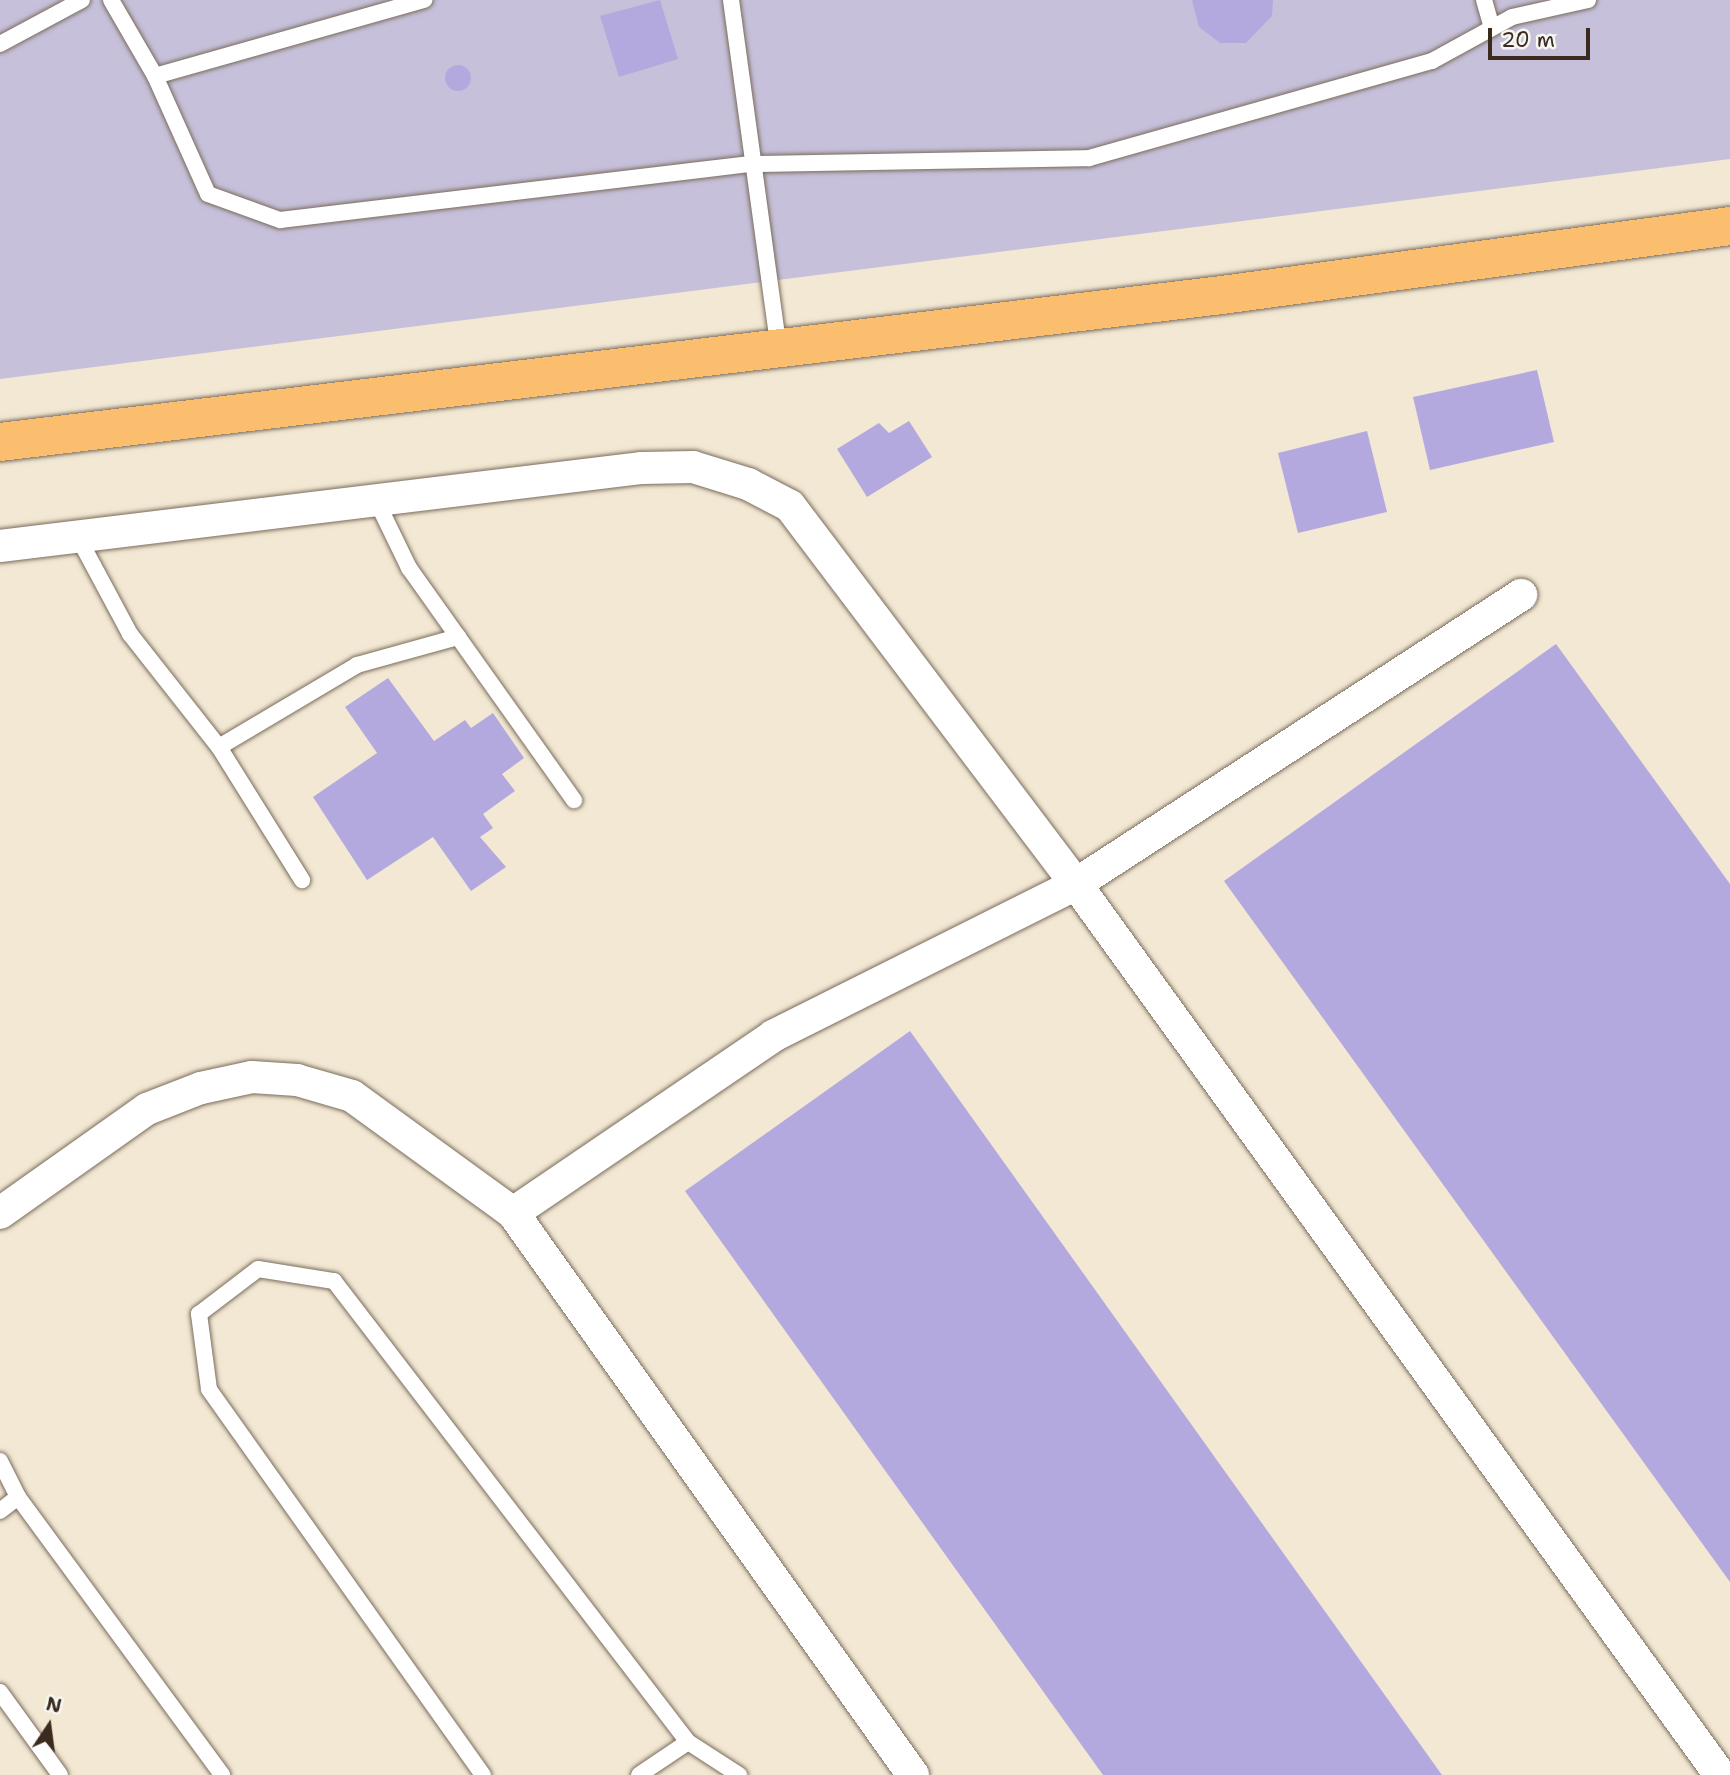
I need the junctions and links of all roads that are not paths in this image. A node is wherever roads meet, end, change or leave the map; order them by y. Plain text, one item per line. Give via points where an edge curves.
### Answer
1 (82, 0) edge
2 (111, 0) edge
3 (424, 0) edge
4 (731, 0) edge
5 (1484, 0) edge
6 (1588, 0) edge
7 (1492, 28) junction
8 (0, 44) edge
9 (155, 76) junction
10 (753, 164) junction
11 (1730, 226) edge
12 (779, 349) junction
13 (0, 442) edge
14 (376, 500) junction
15 (78, 537) junction
16 (0, 546) edge
17 (1521, 595) dead end
18 (458, 637) junction
19 (219, 747) junction
20 (574, 800) dead end
21 (302, 880) dead end
22 (1076, 884) junction
23 (0, 1213) edge
24 (513, 1213) junction
25 (0, 1461) edge
26 (18, 1497) junction
27 (0, 1511) edge
28 (0, 1692) edge
29 (688, 1742) junction
30 (60, 1775) edge
31 (222, 1775) edge
32 (482, 1775) edge
33 (639, 1775) edge
34 (739, 1775) edge
35 (913, 1775) edge
36 (1720, 1775) edge

1 - 8 lane
2 - 9 lane
3 - 9 lane
4 - 10 lane
5 - 7 lane
6 - 7 lane
7 - 10 lane via 1432,61 1089,158
9 - 10 lane via 208,194 280,220
10 - 12 lane
11 - 12 main road
12 - 13 main road
14 - 15 street
14 - 18 lane via 409,568
14 - 22 street via 693,467 748,484 790,506
15 - 16 street
15 - 19 lane via 130,634
17 - 22 street
18 - 19 lane via 357,665
18 - 20 lane
19 - 21 lane
22 - 24 street via 773,1036
22 - 36 street
23 - 24 street via 147,1109 252,1076 296,1080 352,1096
24 - 35 street
25 - 26 lane
26 - 27 lane
26 - 31 lane
28 - 30 lane
29 - 32 lane via 334,1281 258,1269 199,1314 209,1389
29 - 33 lane
29 - 34 lane

